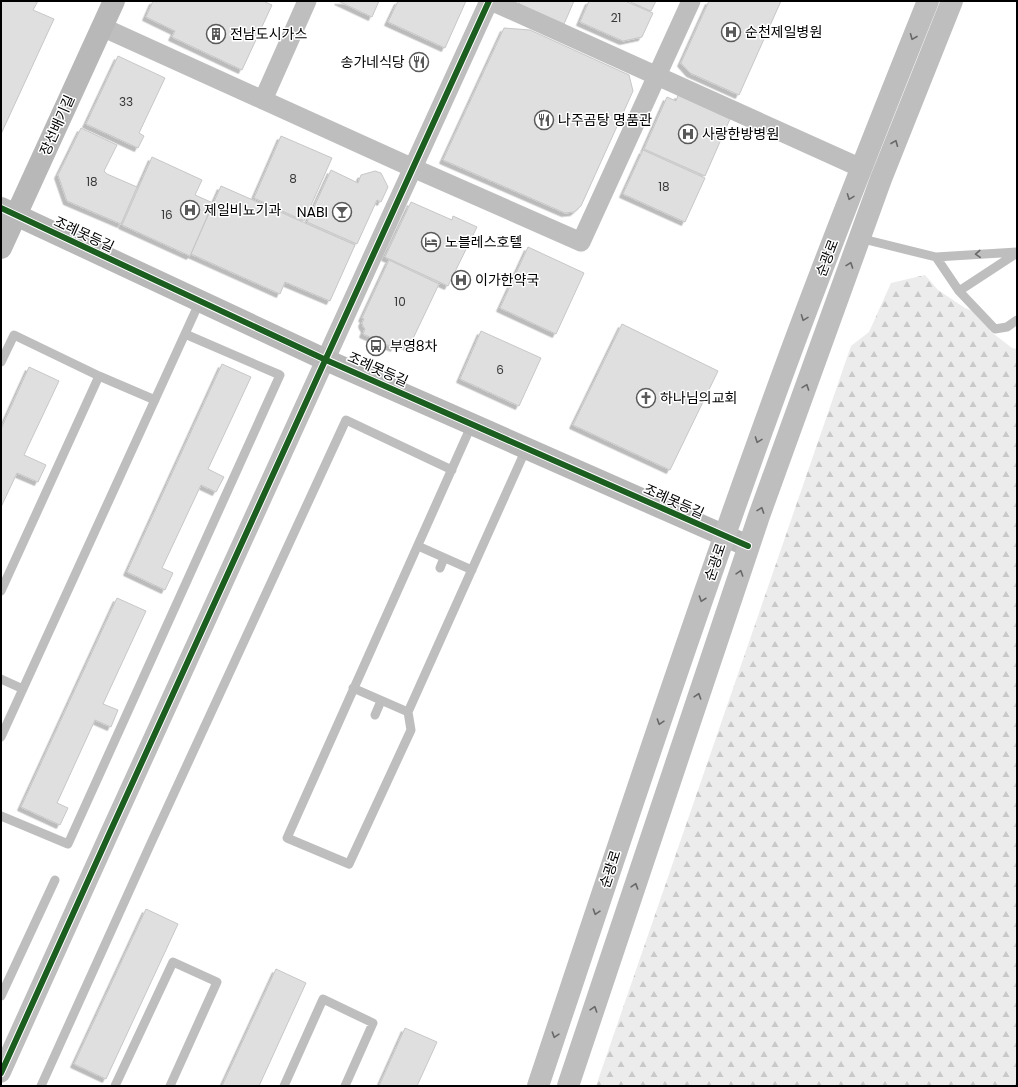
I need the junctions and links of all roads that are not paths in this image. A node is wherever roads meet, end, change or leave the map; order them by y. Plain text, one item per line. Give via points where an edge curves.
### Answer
1 (114, 1) edge
2 (307, 1) edge
3 (490, 1) edge
4 (691, 1) edge
5 (928, 1) edge
6 (952, 1) edge
7 (102, 27) junction
8 (657, 75) junction
9 (263, 100) junction
10 (413, 168) junction
11 (861, 168) junction
12 (9, 212) edge
13 (859, 238) junction
14 (1, 248) edge
15 (1017, 252) edge
16 (936, 257) junction
17 (959, 291) junction
18 (200, 301) junction
19 (1017, 320) edge
20 (185, 334) junction
21 (326, 360) junction
22 (1, 362) edge
23 (99, 376) junction
24 (155, 400) junction
25 (473, 424) junction
26 (526, 448) junction
27 (452, 470) junction
28 (724, 536) junction
29 (418, 546) junction
30 (748, 546) junction
31 (444, 558) junction
32 (440, 568) dead end
33 (472, 570) junction
34 (1, 591) edge
35 (1, 680) edge
36 (353, 688) junction
37 (23, 689) junction
38 (382, 700) junction
39 (408, 712) junction
40 (375, 715) dead end
41 (1, 738) edge
42 (1, 816) edge
43 (55, 880) dead end
44 (1, 996) edge
45 (1, 1073) edge
46 (42, 1086) edge
47 (115, 1086) edge
48 (170, 1086) edge
49 (284, 1086) edge
50 (345, 1086) edge
51 (538, 1086) edge
52 (568, 1086) edge

1 - 7 street, 장선배기길
2 - 9 street
3 - 8 street
3 - 10 street
4 - 8 street
5 -> 11 main road, 순광로
13 -> 6 main road, 순광로
7 - 9 street
7 - 12 street, 장선배기길
8 - 10 street via 581,242
8 - 11 street
9 - 10 street
10 - 21 street
11 -> 28 main road, 순광로
12 - 14 street, 장선배기길
12 - 18 street, 조례못등길
13 - 16 lane
30 -> 13 main road, 순광로
15 -> 16 lane
15 - 17 lane
16 - 17 lane
17 - 19 lane via 995,329 1007,327
18 - 20 lane
18 - 21 street, 조례못등길
20 - 24 lane
20 - 42 lane via 280,375 68,844
21 - 25 street, 조례못등길
21 - 45 street
22 - 23 lane via 14,335
23 - 24 lane
23 - 34 lane
24 - 37 lane
25 - 26 street, 조례못등길
25 - 27 lane
26 - 28 street, 조례못등길
26 - 33 lane
27 - 29 lane
27 - 46 lane via 346,420
28 - 30 street, 조례못등길
28 -> 51 main road, 순광로
29 - 31 lane
29 - 36 lane
52 -> 30 main road, 순광로
31 - 32 lane
31 - 33 lane
33 - 39 lane
35 - 37 lane
36 - 38 lane
36 - 39 lane via 287,838 349,864 411,730
37 - 41 lane
38 - 39 lane
38 - 40 lane
43 - 44 lane
47 - 48 lane via 173,962 217,982
49 - 50 lane via 323,999 373,1024

